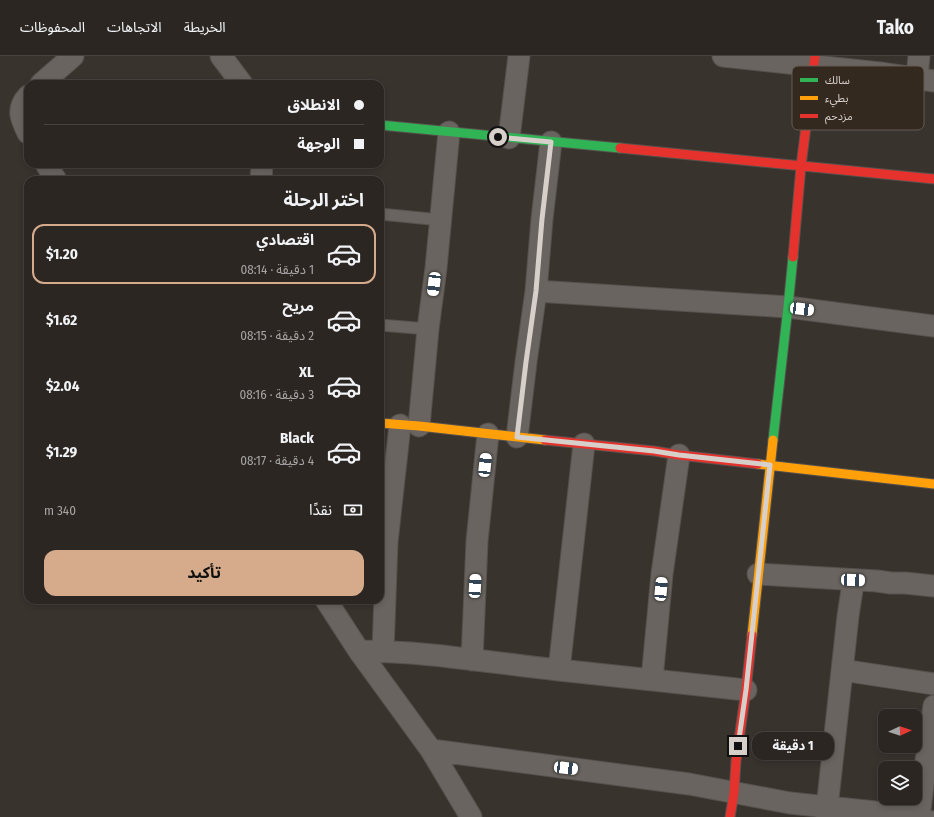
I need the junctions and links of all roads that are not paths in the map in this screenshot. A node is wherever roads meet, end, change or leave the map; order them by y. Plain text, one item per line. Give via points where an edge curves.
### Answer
1 (73, 56) edge
2 (221, 56) edge
3 (519, 56) edge
4 (723, 56) edge
5 (919, 56) edge
6 (814, 61) edge
7 (842, 66) edge
8 (922, 66) edge
9 (46, 80) edge
10 (239, 80) edge
11 (24, 102) edge
12 (24, 124) edge
13 (384, 125) edge
14 (805, 130) edge
15 (449, 132) junction
16 (510, 138) junction
17 (551, 142) junction
18 (800, 166) junction
19 (934, 179) edge
20 (384, 214) edge
21 (441, 220) junction
22 (536, 291) junction
23 (788, 307) junction
24 (384, 325) edge
25 (934, 326) edge
26 (428, 330) junction
27 (400, 424) edge
28 (488, 434) junction
29 (517, 437) junction
30 (584, 444) junction
31 (679, 455) junction
32 (770, 465) junction
33 (934, 484) edge
34 (758, 574) junction
35 (853, 580) junction
36 (934, 586) edge
37 (329, 604) edge
38 (359, 651) junction
39 (383, 651) junction
40 (472, 660) junction
41 (559, 670) junction
42 (842, 670) junction
43 (652, 680) junction
44 (934, 684) edge
45 (746, 690) junction
46 (934, 706) edge
47 (431, 750) junction
48 (734, 793) junction
49 (827, 812) edge
50 (924, 816) edge
51 (471, 817) edge
52 (730, 817) edge

1 - 9 street
2 - 10 street
3 - 16 street
4 - 6 street
5 - 8 street
6 - 7 street
11 - 12 street via 20,114
13 - 15 street
14 - 18 street
15 - 16 street
15 - 21 street
16 - 17 street
17 - 18 street
17 - 22 street
18 - 19 street
18 - 23 street
20 - 21 lane
21 - 26 street
22 - 23 street
22 - 29 street
23 - 25 street
23 - 32 street
24 - 26 lane
26 - 27 street
27 - 28 street
27 - 39 street via 387,542
28 - 29 street
28 - 40 street via 477,542
29 - 30 street
30 - 31 street
30 - 41 street
31 - 32 street
31 - 43 street via 662,574
32 - 33 street
32 - 34 street
34 - 35 street
34 - 45 street
35 - 36 street
35 - 42 street
37 - 38 street
38 - 39 street
38 - 47 street
39 - 40 street
40 - 41 street
41 - 43 street
42 - 44 street
42 - 49 street
43 - 45 street
45 - 48 street
46 - 50 street via 928,747
47 - 48 street via 689,784
47 - 51 street
48 - 49 street
48 - 52 street
49 - 50 street

